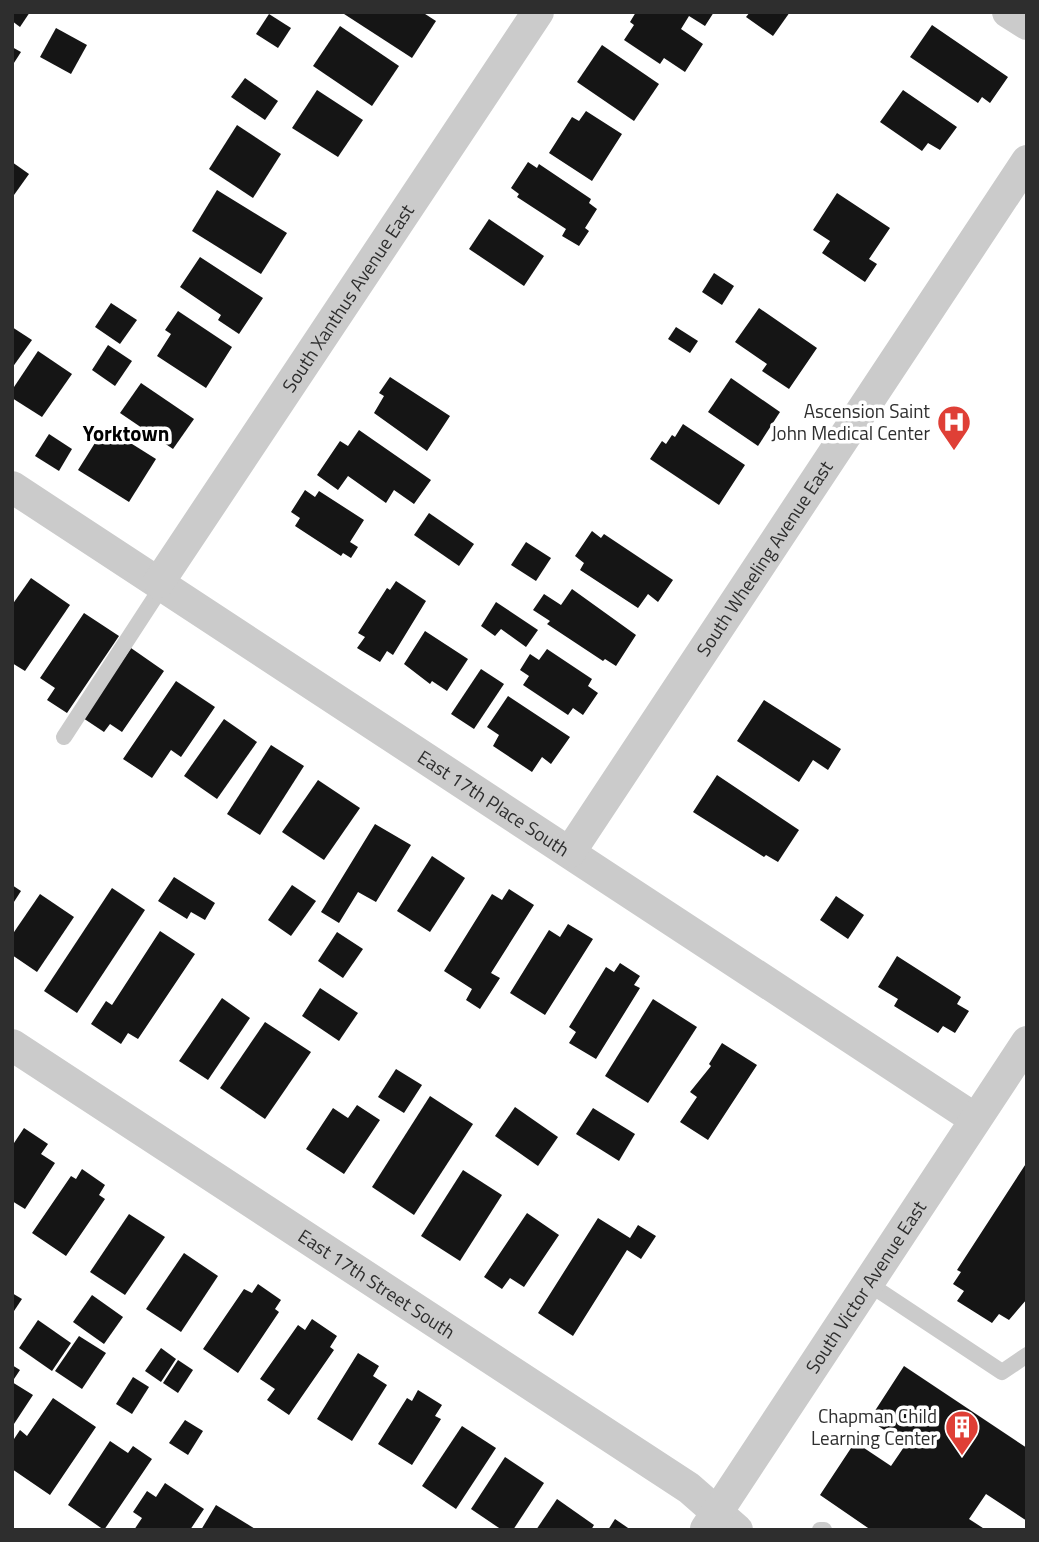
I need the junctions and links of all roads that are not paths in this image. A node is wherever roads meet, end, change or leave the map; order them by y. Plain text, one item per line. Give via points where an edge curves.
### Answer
1 (538, 12) edge
2 (1008, 12) edge
3 (1027, 24) edge
4 (1027, 161) edge
5 (12, 487) edge
6 (161, 584) junction
7 (64, 737) dead end
8 (570, 852) junction
9 (1027, 1042) edge
10 (12, 1045) edge
11 (975, 1119) junction
12 (869, 1284) junction
13 (1027, 1355) edge
14 (720, 1524) edge

1 - 6 street, South Xanthus Avenue East
2 - 3 street
4 - 8 street, South Wheeling Avenue East
5 - 6 street, East 17th Place South
6 - 7 lane
6 - 8 street, East 17th Place South
8 - 11 street, East 17th Place South
9 - 11 street, South Victor Avenue East
10 - 14 street, East 17th Street South via 689,1488
11 - 12 street, South Victor Avenue East
12 - 13 lane via 1002,1372
12 - 14 street, South Victor Avenue East

